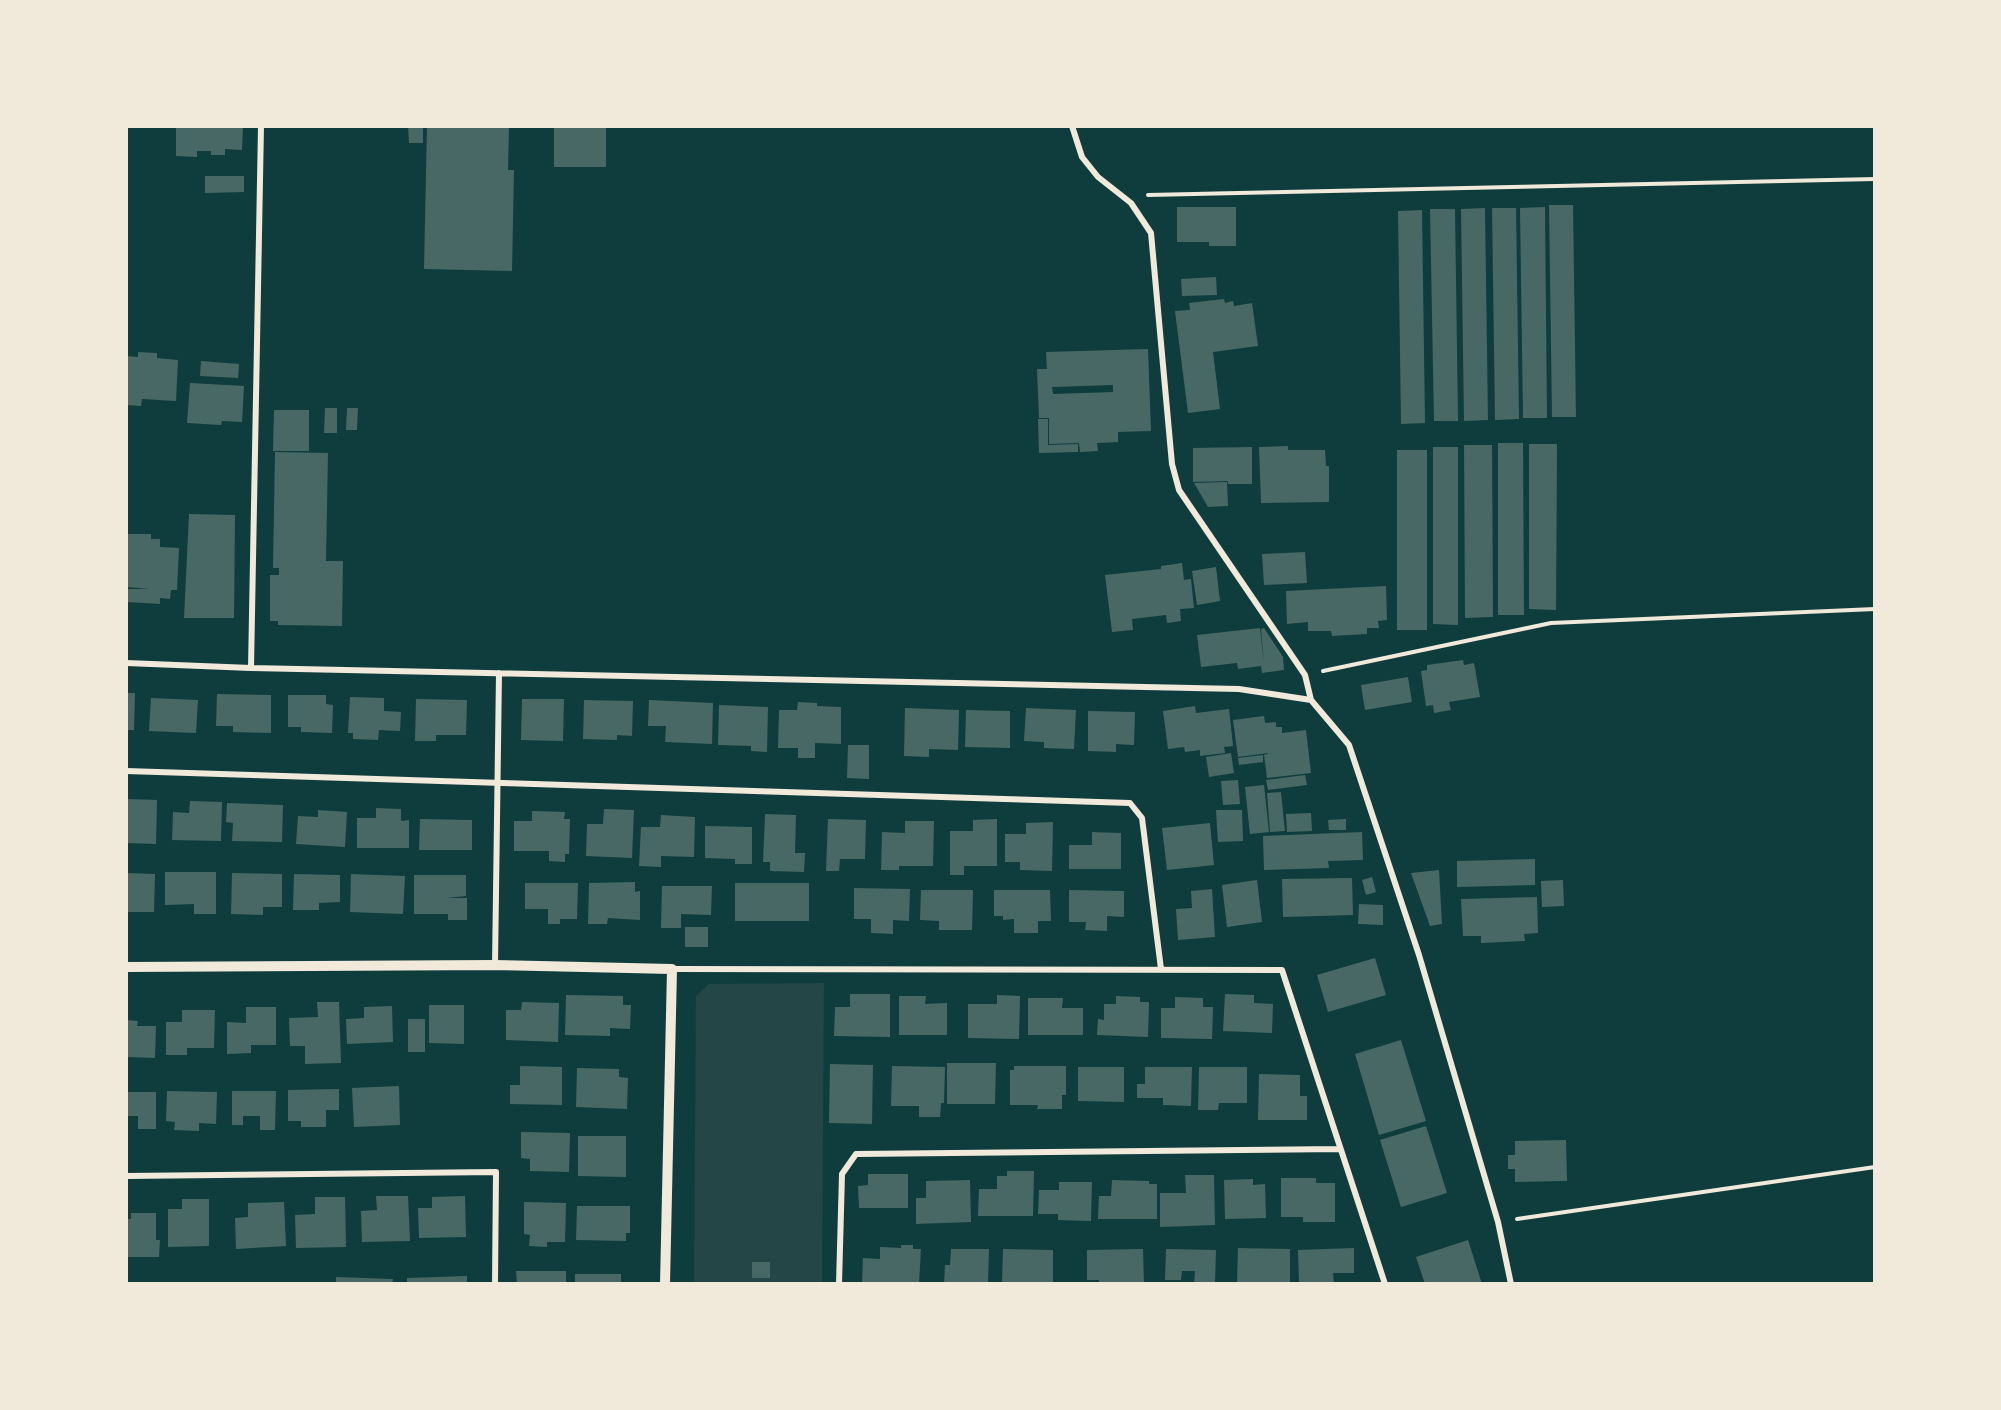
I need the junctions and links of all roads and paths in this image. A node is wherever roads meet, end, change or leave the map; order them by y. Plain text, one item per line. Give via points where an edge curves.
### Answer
1 (261, 126) edge
2 (1072, 126) edge
3 (1875, 178) edge
4 (1131, 203) junction
5 (1875, 609) edge
6 (126, 663) edge
7 (251, 668) junction
8 (499, 673) junction
9 (1305, 675) junction
10 (1311, 700) junction
11 (126, 771) edge
12 (497, 783) junction
13 (495, 965) junction
14 (126, 967) edge
15 (672, 969) junction
16 (1161, 969) junction
17 (1340, 1149) junction
18 (1875, 1167) edge
19 (126, 1176) edge
20 (1498, 1222) junction
21 (495, 1284) edge
22 (665, 1284) edge
23 (839, 1284) edge
24 (1385, 1284) edge
25 (1511, 1284) edge

1 - 7 street
2 - 4 street via 1082,157 1098,177
3 - 4 path via 1148,195
4 - 9 street via 1151,233 1172,464 1179,490
5 - 9 path via 1551,623
6 - 7 street
7 - 8 street
8 - 10 street via 1239,688
8 - 12 street
9 - 10 street
10 - 20 street via 1349,745 1419,955
11 - 12 street
12 - 13 street
12 - 16 street via 1130,803 1142,818
13 - 14 street
13 - 15 street
15 - 16 street
15 - 22 street
16 - 17 street via 1282,970
17 - 23 street via 856,1154 842,1174
17 - 24 street
18 - 20 path
19 - 21 street via 496,1172
20 - 25 street

